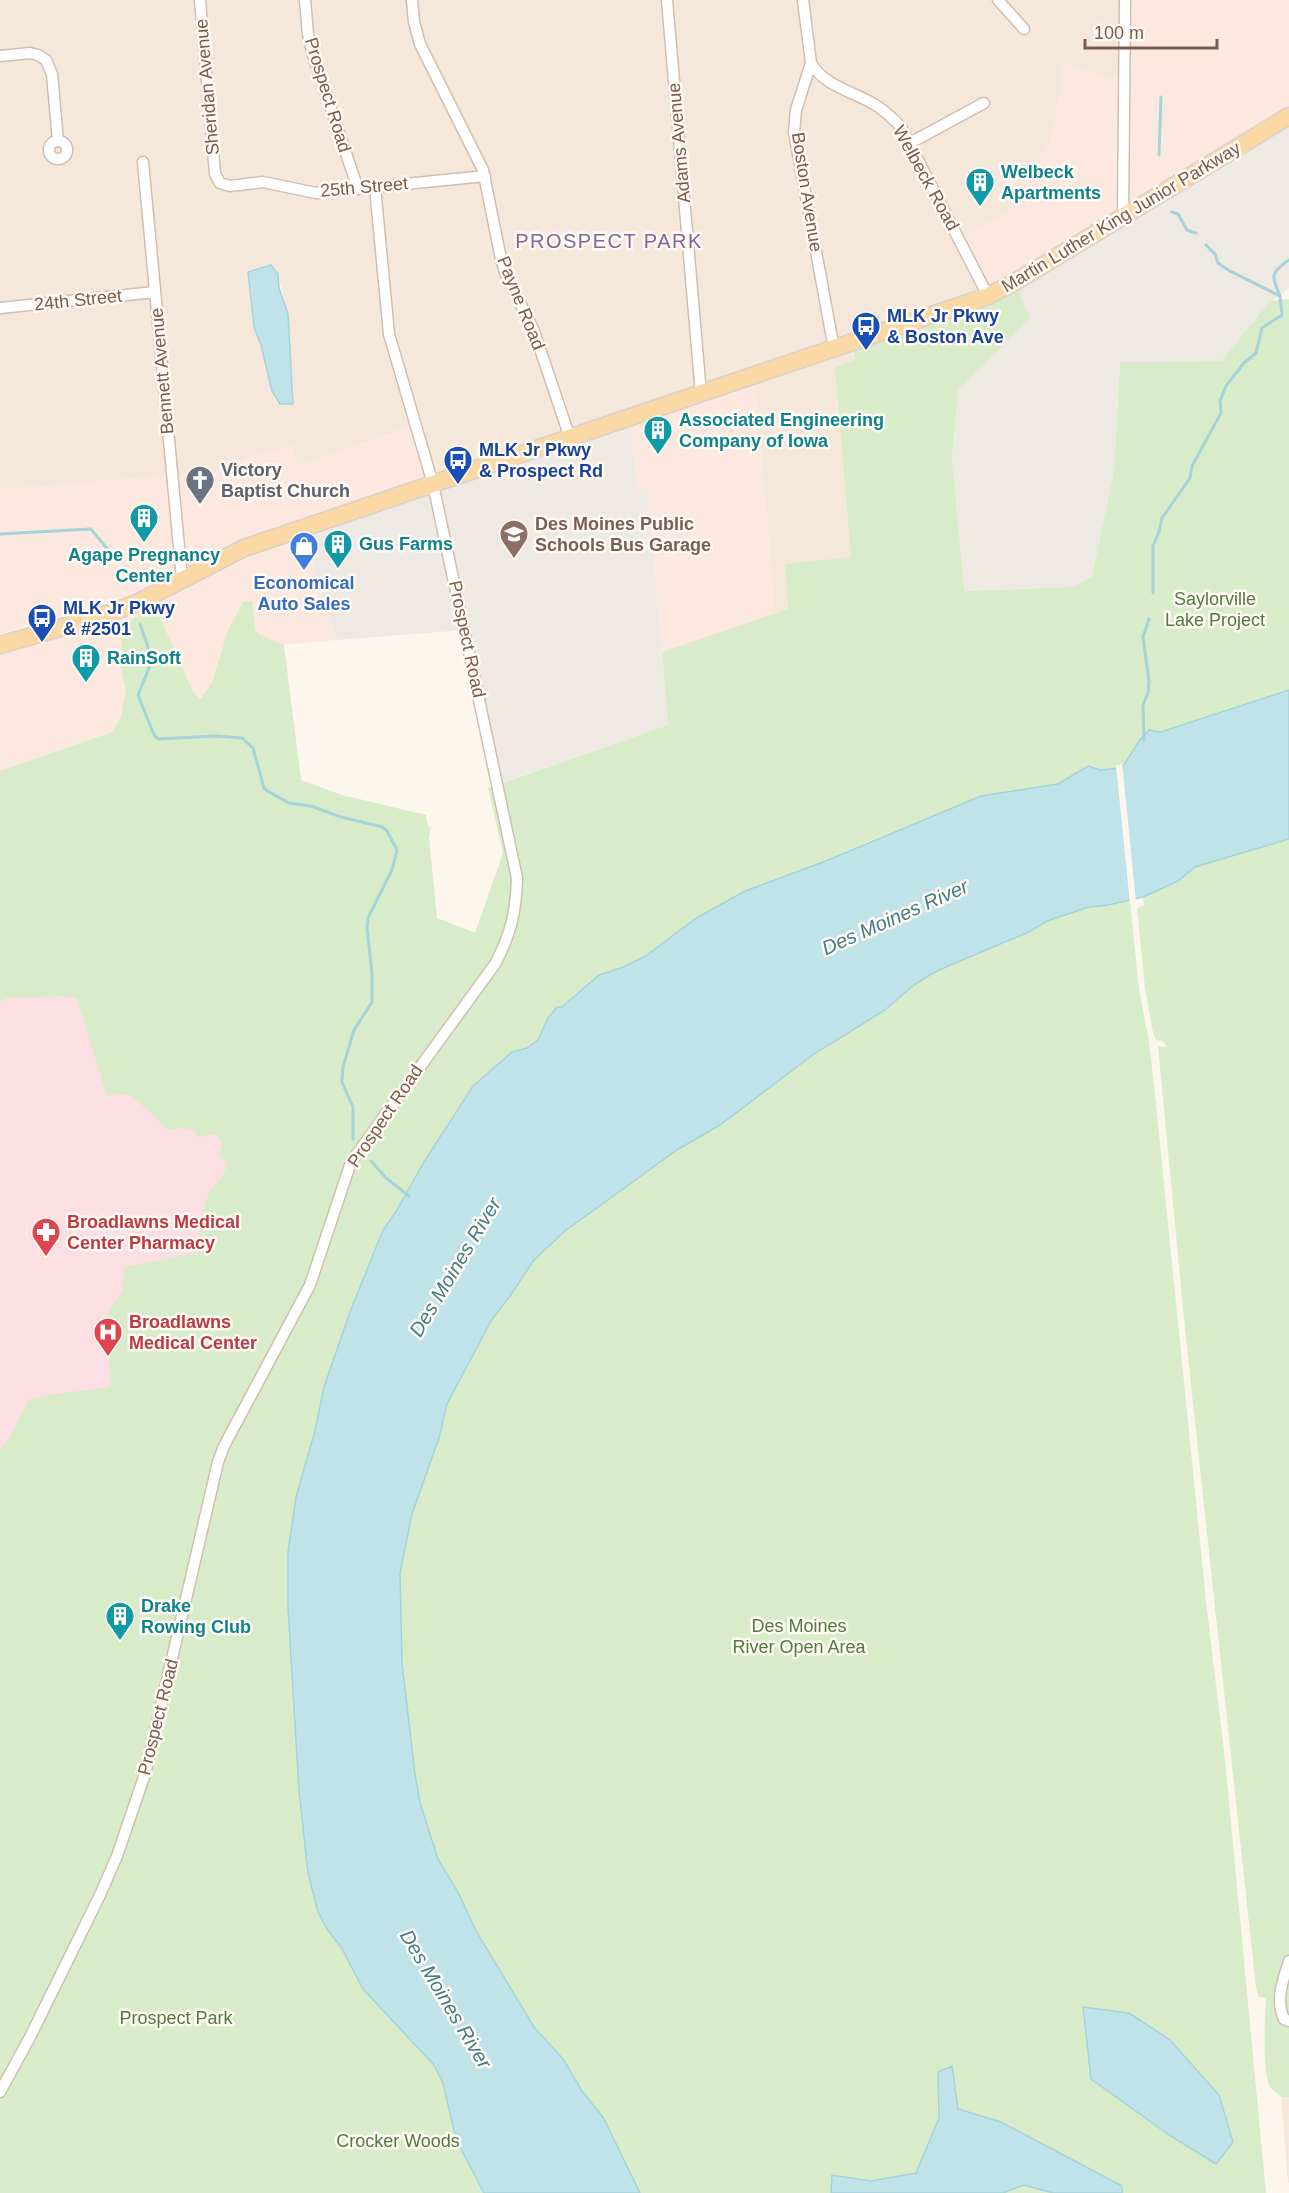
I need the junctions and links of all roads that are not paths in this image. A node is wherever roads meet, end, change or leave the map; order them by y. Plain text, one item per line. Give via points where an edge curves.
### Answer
1 (200, 0) edge
2 (305, 0) edge
3 (412, 0) edge
4 (667, 0) edge
5 (803, 0) edge
6 (998, 0) edge
7 (1125, 0) edge
8 (1024, 29) dead end
9 (0, 56) edge
10 (811, 63) junction
11 (984, 104) dead end
12 (1289, 116) edge
13 (58, 141) dead end
14 (910, 143) junction
15 (143, 162) dead end
16 (215, 174) joint
17 (484, 176) junction
18 (375, 187) junction
19 (358, 189) junction
20 (1123, 216) junction
21 (155, 292) junction
22 (988, 296) junction
23 (0, 308) edge
24 (834, 349) junction
25 (701, 394) junction
26 (570, 438) junction
27 (433, 484) junction
28 (182, 579) junction
29 (0, 645) edge
30 (1289, 1961) edge
31 (1289, 2021) edge
32 (0, 2092) edge

1 - 16 street, Sheridan Avenue
2 - 19 street, Prospect Road via 313,55
3 - 17 street, Payne Road via 420,44
4 - 25 street, Adams Avenue
5 - 10 street, Boston Avenue
6 - 8 street
7 - 20 street
9 - 13 street via 30,53 46,60 51,67
10 - 14 street, Welbeck Road via 824,79 889,114
10 - 24 street, Boston Avenue via 796,110 794,132
11 - 14 street
12 - 20 main road, Martin Luther King Junior Parkway
14 - 22 street, Welbeck Road
15 - 21 street, Bennett Avenue
16 - 19 street, 25th Street via 220,183 230,186 263,182 316,193
17 - 18 street, 25th Street
17 - 26 street, Payne Road via 506,275 534,331
18 - 19 street, 25th Street
18 - 27 street, Prospect Road via 389,334
20 - 22 main road, Martin Luther King Junior Parkway
21 - 23 street, 24th Street
21 - 28 street, Bennett Avenue
22 - 24 main road, Martin Luther King Junior Parkway
24 - 25 main road, Martin Luther King Junior Parkway
25 - 26 main road, Martin Luther King Junior Parkway
26 - 27 main road, Martin Luther King Junior Parkway
27 - 28 main road, Martin Luther King Junior Parkway via 244,548
27 - 32 street, Prospect Road via 517,878 514,919 495,964 351,1162 310,1285 224,1446 145,1774 91,1913
28 - 29 main road, Martin Luther King Junior Parkway via 137,603
30 - 31 street via 1280,2009

